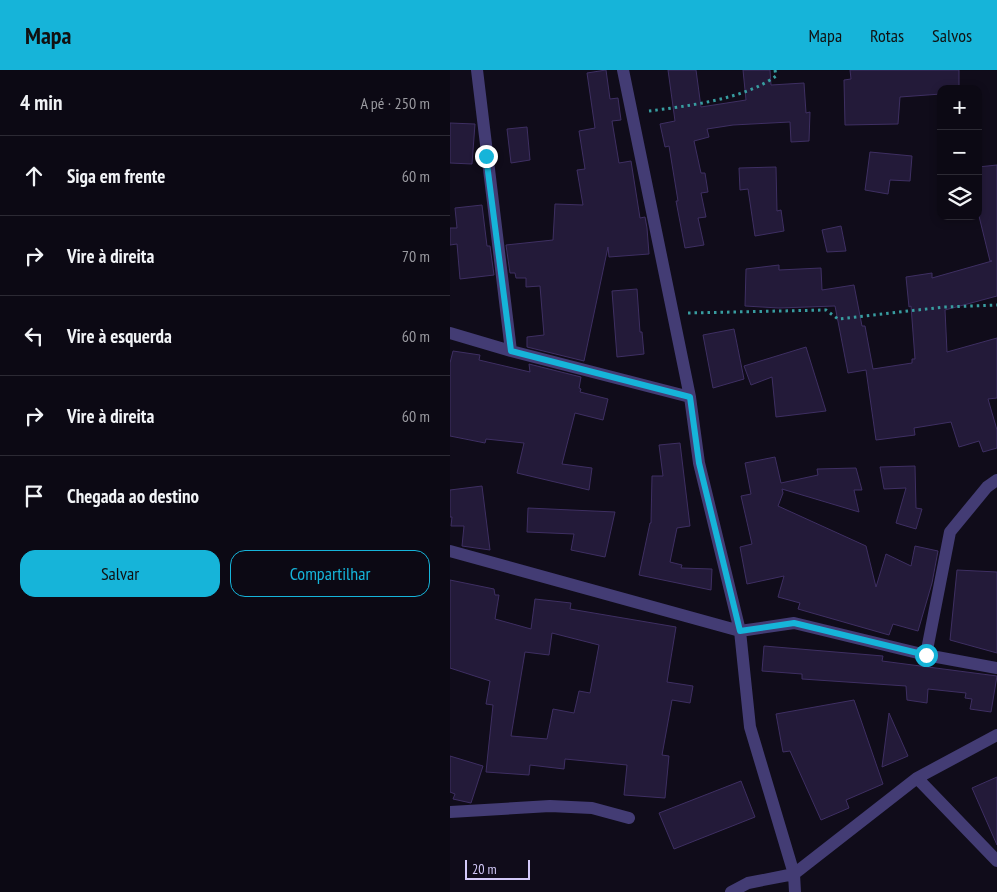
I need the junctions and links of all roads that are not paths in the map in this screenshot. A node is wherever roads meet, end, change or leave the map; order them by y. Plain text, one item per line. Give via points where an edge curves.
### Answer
1 (477, 70) edge
2 (622, 70) edge
3 (450, 333) edge
4 (511, 351) junction
5 (690, 397) junction
6 (997, 480) edge
7 (450, 551) edge
8 (740, 631) junction
9 (926, 655) junction
10 (997, 668) edge
11 (997, 735) edge
12 (917, 778) junction
13 (450, 812) edge
14 (629, 818) dead end
15 (997, 861) edge
16 (794, 874) junction
17 (731, 892) edge
18 (795, 892) edge

1 - 4 street
2 - 5 street
3 - 4 street
4 - 5 street
5 - 8 street via 699,463
6 - 9 street via 987,487 950,532
7 - 8 street
8 - 9 street via 794,623
8 - 16 street via 750,727
9 - 10 street
11 - 12 street
12 - 15 street
12 - 16 street
13 - 14 street via 550,806 592,808
16 - 17 street via 748,883
16 - 18 street

